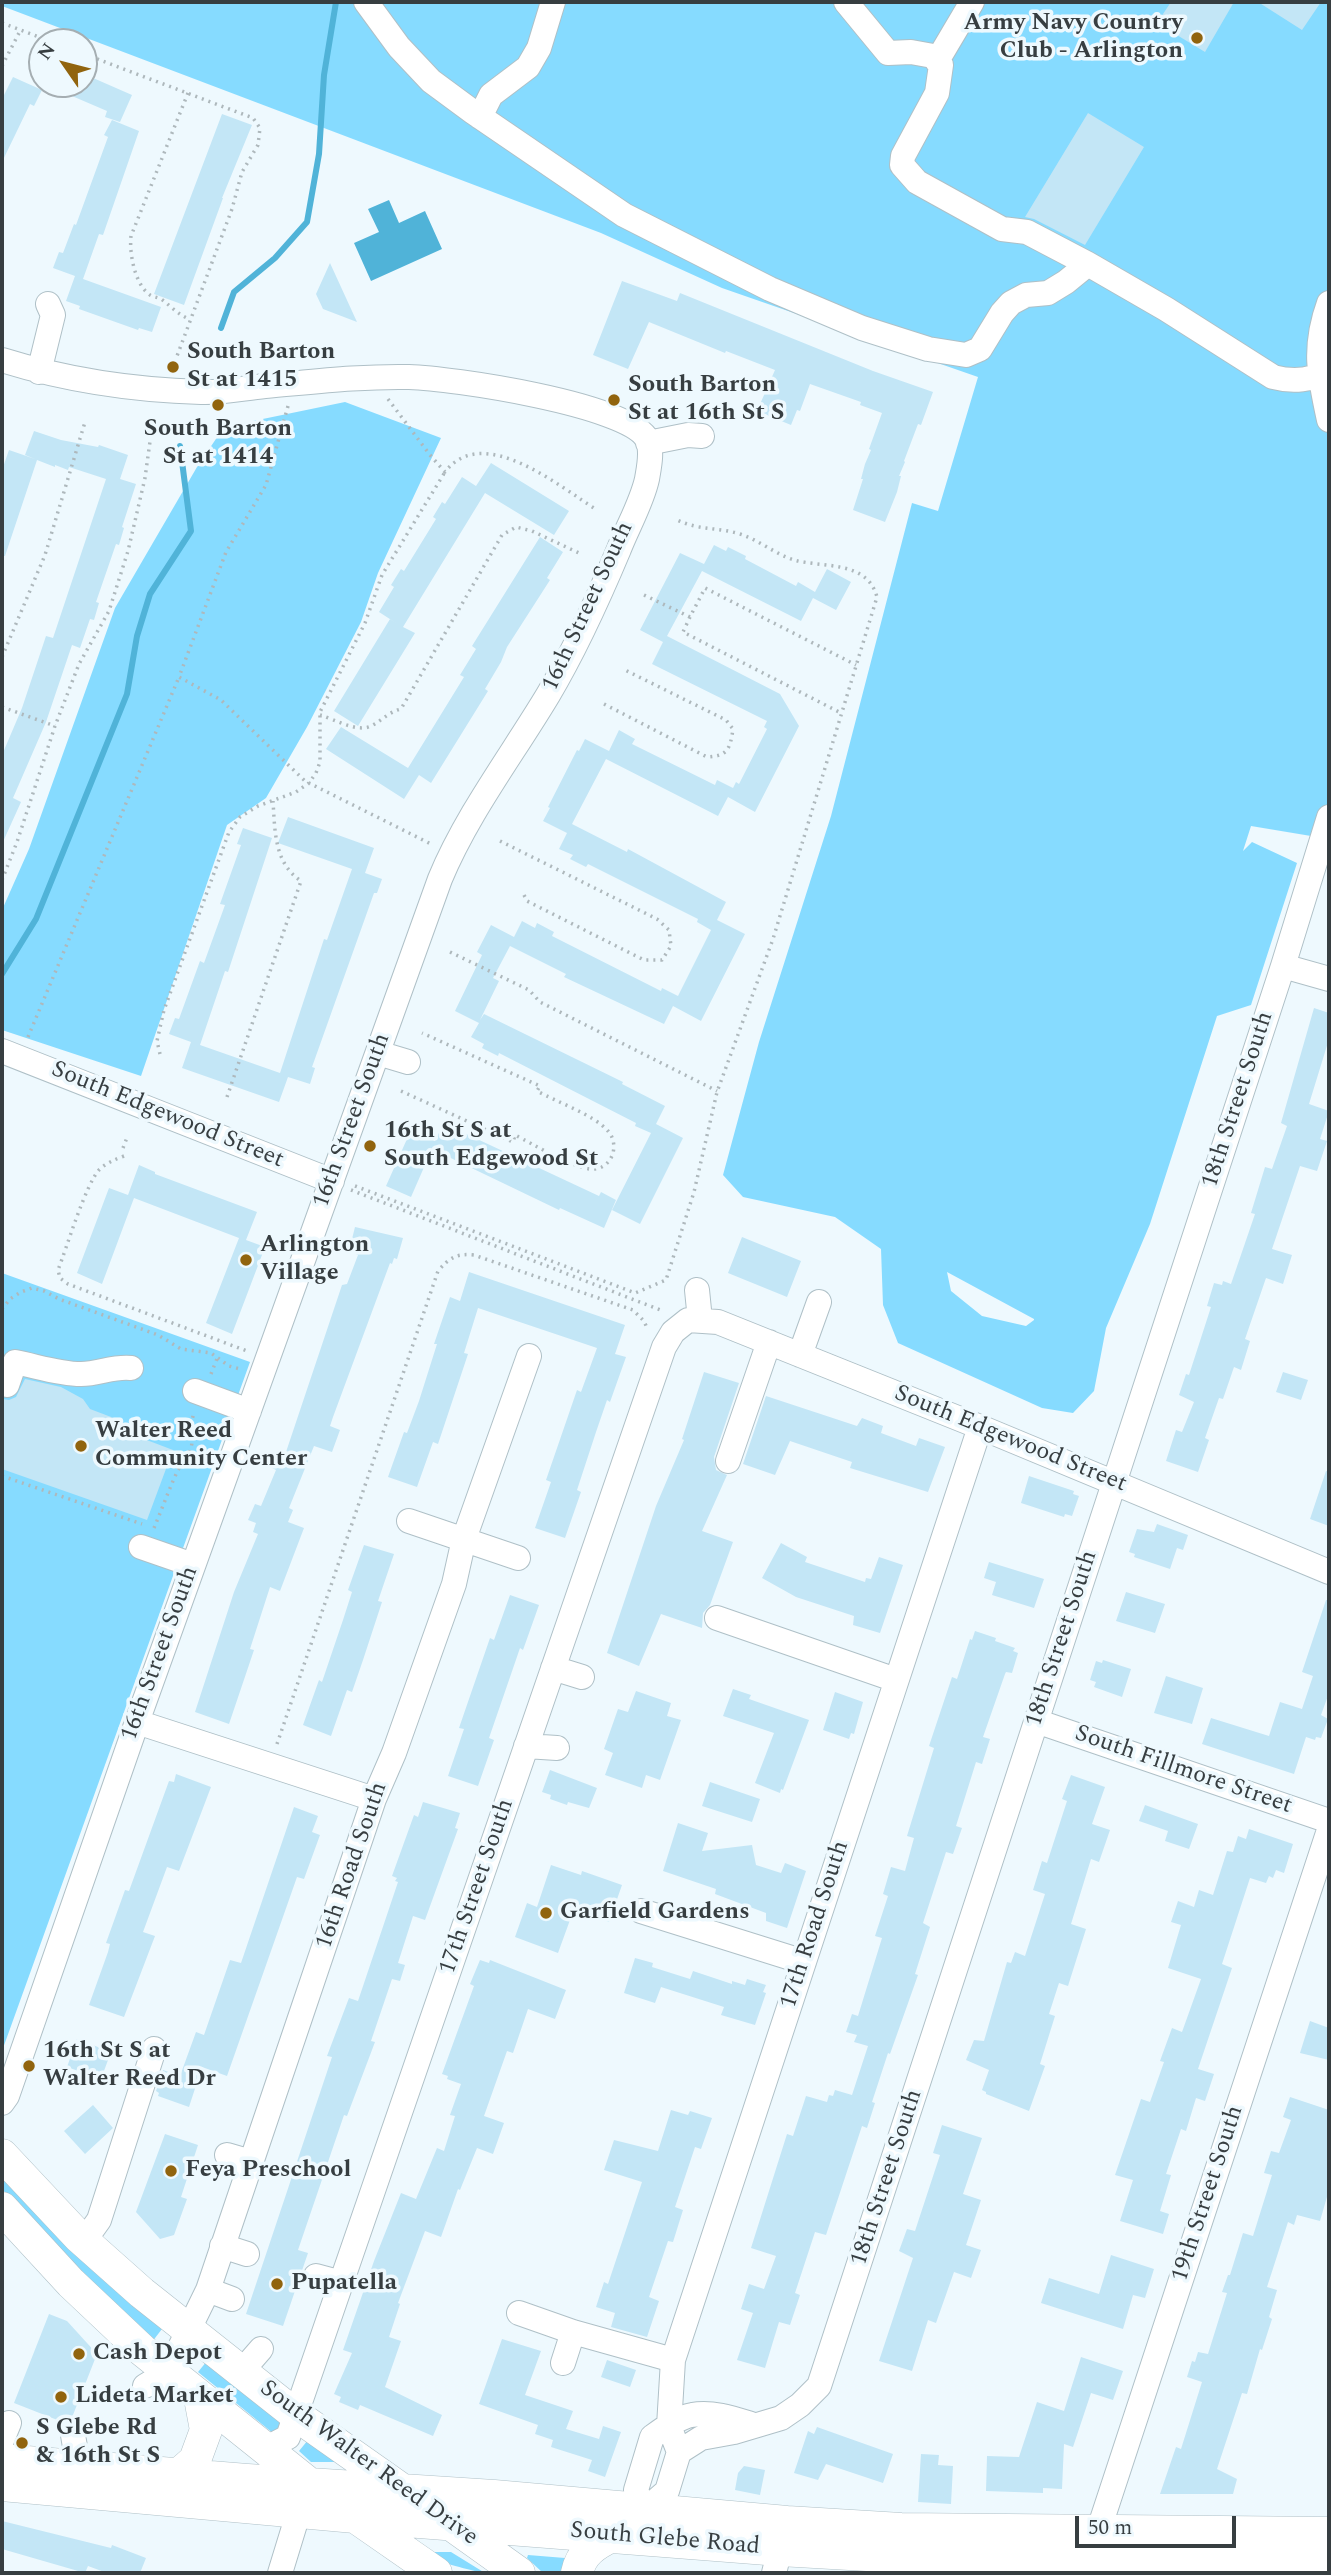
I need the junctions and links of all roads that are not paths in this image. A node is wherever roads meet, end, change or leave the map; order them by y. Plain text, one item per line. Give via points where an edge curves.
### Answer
1 (366, 2) edge
2 (553, 2) edge
3 (846, 2) edge
4 (972, 2) edge
5 (937, 61) junction
6 (480, 117) junction
7 (1088, 264) junction
8 (1329, 303) edge
9 (48, 304) dead end
10 (2, 360) edge
11 (1322, 366) edge
12 (39, 372) junction
13 (1329, 420) edge
14 (702, 436) dead end
15 (647, 441) junction
16 (1329, 817) edge
17 (1283, 965) junction
18 (1329, 979) edge
19 (378, 1053) junction
20 (11, 1054) edge
21 (408, 1062) dead end
22 (345, 1186) junction
23 (697, 1290) dead end
24 (819, 1302) dead end
25 (686, 1318) junction
26 (769, 1342) junction
27 (800, 1355) junction
28 (528, 1356) dead end
29 (131, 1368) dead end
30 (6, 1385) dead end
31 (199, 1392) road end
32 (249, 1411) junction
33 (980, 1427) junction
34 (728, 1461) dead end
35 (1114, 1482) junction
36 (409, 1521) dead end
37 (148, 1538) road end
38 (464, 1539) junction
39 (518, 1558) dead end
40 (193, 1565) junction
41 (1329, 1572) edge
42 (717, 1618) dead end
43 (553, 1668) junction
44 (582, 1677) dead end
45 (896, 1680) junction
46 (1036, 1721) junction
47 (137, 1722) junction
48 (526, 1746) junction
49 (557, 1748) dead end
50 (374, 1800) junction
51 (1329, 1821) edge
52 (1329, 1830) edge
53 (640, 1911) dead end
54 (804, 1962) junction
55 (154, 2049) dead end
56 (2, 2103) edge
57 (2, 2155) edge
58 (2, 2208) edge
59 (84, 2241) junction
60 (222, 2246) junction
61 (247, 2254) dead end
62 (206, 2275) junction
63 (316, 2276) dead end
64 (342, 2283) junction
65 (232, 2299) dead end
66 (519, 2313) dead end
67 (188, 2330) junction
68 (573, 2332) junction
69 (673, 2360) junction
70 (564, 2363) dead end
71 (157, 2379) junction
72 (200, 2398) junction
73 (296, 2416) junction
74 (754, 2425) junction
75 (669, 2426) junction
76 (265, 2449) junction
77 (679, 2452) junction
78 (2, 2460) edge
79 (178, 2475) junction
80 (2, 2485) edge
81 (400, 2489) junction
82 (304, 2498) junction
83 (355, 2517) junction
84 (448, 2523) junction
85 (631, 2528) junction
86 (1329, 2533) edge
87 (1096, 2545) junction
88 (780, 2549) edge
89 (1020, 2555) edge
90 (1329, 2563) edge
91 (280, 2573) edge
92 (436, 2573) edge
93 (519, 2573) edge
94 (577, 2573) edge

1 - 6 street via 431,81
2 - 6 street via 528,67 491,95
3 - 5 street via 888,53 911,52
4 - 5 street
5 - 7 street via 941,65 937,93 903,156 907,172 1002,229 1027,232
6 - 7 street via 624,215 769,289 862,328 928,349 966,355 980,349 1011,303 1026,295 1048,293
7 - 11 street via 1273,377 1287,380
8 - 11 street via 1321,325
9 - 12 street via 53,315
10 - 12 street
11 - 13 street
12 - 15 street via 126,387 204,392 410,377 486,385 557,399 616,419
14 - 15 street
15 - 19 street, 16th Street South via 646,482 600,594 550,692 450,857
16 - 17 street, 18th Street South
17 - 18 street
17 - 35 street, 18th Street South
19 - 21 street
19 - 22 street, 16th Street South
20 - 22 street, South Edgewood Street
22 - 32 street, 16th Street South
23 - 25 street
24 - 27 street
25 - 26 street, South Edgewood Street via 718,1322
25 - 43 street, 17th Street South via 664,1347
26 - 27 street, South Edgewood Street
26 - 34 street
27 - 33 street, South Edgewood Street
28 - 38 street, 16th Road South
29 - 30 street via 116,1366 77,1374 15,1362
31 - 32 street
32 - 40 street, 16th Street South
33 - 35 street, South Edgewood Street
33 - 45 street, 17th Road South
35 - 41 street, South Edgewood Street
35 - 46 street, 18th Street South
36 - 38 street
37 - 40 street
38 - 39 street
38 - 50 street, 16th Road South via 454,1584
40 - 47 street, 16th Street South
42 - 45 street
43 - 44 street
43 - 48 street, 17th Street South
45 - 54 street, 17th Road South
46 - 51 street, South Fillmore Street
46 - 74 street, 18th Street South via 819,2386 781,2418
47 - 50 street
47 - 56 street, 16th Street South
48 - 49 street
48 - 64 street, 17th Street South
50 - 60 street, 16th Road South via 239,2158
52 - 87 street, 19th Street South
53 - 54 street
54 - 69 street, 17th Road South
55 - 59 street via 99,2220
57 - 59 main road, South Walter Reed Drive
58 - 71 main road, South Walter Reed Drive
59 - 67 main road, South Walter Reed Drive
60 - 61 street
60 - 62 street, 16th Road South
62 - 65 street
62 - 67 street, 16th Road South
63 - 64 street
64 - 73 street, 17th Street South
66 - 68 street
67 - 71 street, 16th Road South
67 - 73 main road, South Walter Reed Drive via 251,2360
68 - 69 street
68 - 70 street
69 - 75 street, 17th Road South
71 - 72 main road, South Walter Reed Drive
72 - 76 main road, South Walter Reed Drive
72 - 79 main road via 206,2430 195,2460
73 - 76 street, 17th Street South via 288,2437
73 - 81 main road, South Walter Reed Drive
74 - 75 street via 725,2416 691,2415
74 - 77 street, 18th Street South via 701,2438
75 - 77 street, 17th Road South
75 - 85 street via 652,2437 636,2490
76 - 82 main road, South Walter Reed Drive
77 - 85 street via 667,2491
78 - 79 main road, South Glebe Road via 75,2450
79 - 82 main road, South Glebe Road
80 - 82 main road, South Glebe Road
81 - 82 main road, South Glebe Road
81 - 84 main road, South Walter Reed Drive
81 - 85 main road, South Glebe Road
82 - 83 main road, South Walter Reed Drive
82 - 91 street
83 - 84 main road, South Glebe Road
83 - 92 main road, South Walter Reed Drive
84 - 85 main road, South Glebe Road
84 - 93 main road, South Walter Reed Drive
85 - 88 main road, South Glebe Road
85 - 94 main road via 595,2544 583,2556
86 - 87 main road, South Glebe Road
87 - 89 main road, South Glebe Road
87 - 90 main road, South Glebe Road
88 - 89 main road, South Glebe Road

